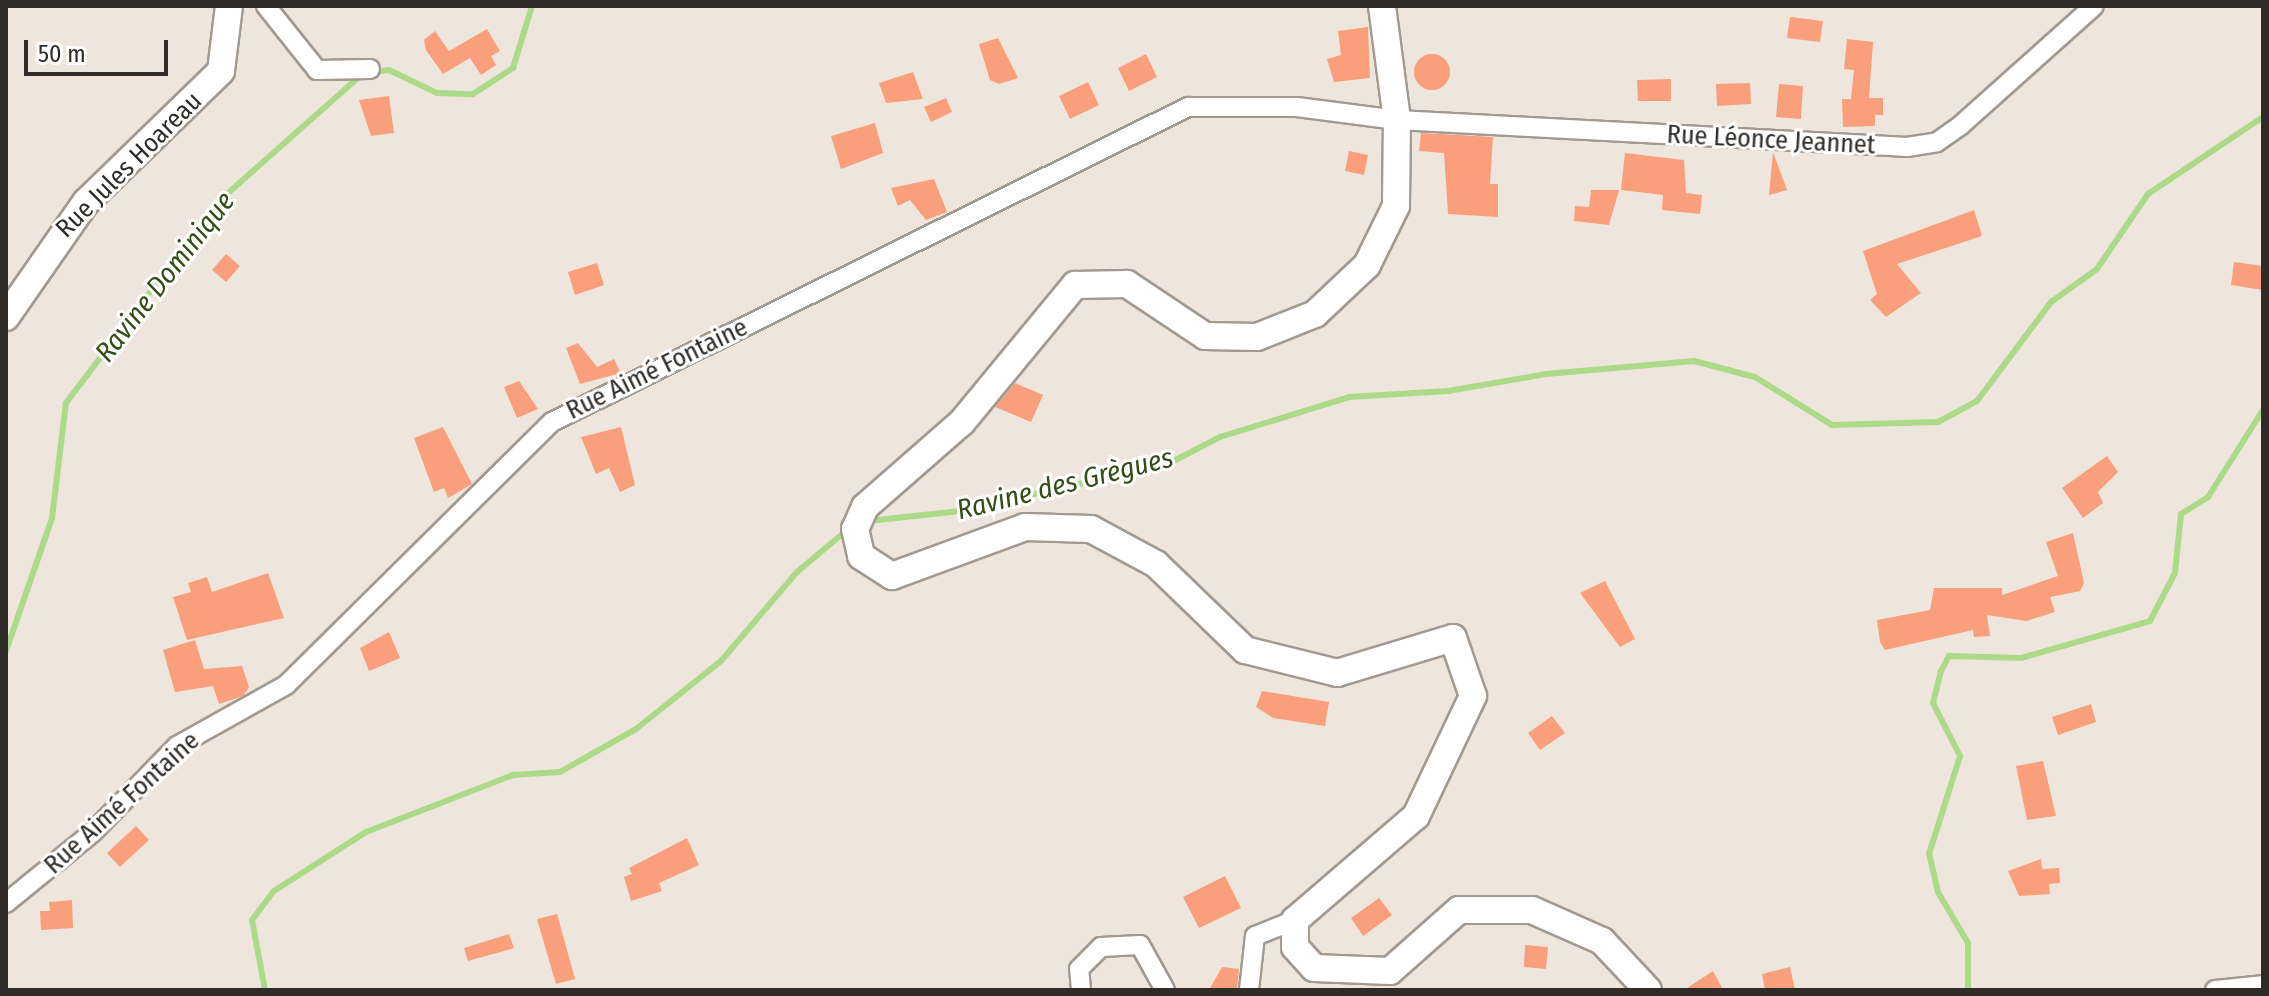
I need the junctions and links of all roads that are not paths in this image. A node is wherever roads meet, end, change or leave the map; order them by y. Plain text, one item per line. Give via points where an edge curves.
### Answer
1 (229, 6) edge
2 (266, 6) edge
3 (1382, 6) edge
4 (2094, 6) edge
5 (370, 69) dead end
6 (1397, 120) junction
7 (6, 317) edge
8 (6, 903) edge
9 (1295, 920) junction
10 (2263, 985) edge
11 (1081, 990) edge
12 (1165, 990) edge
13 (1249, 990) edge
14 (1648, 990) edge
15 (2215, 990) edge

1 - 7 main road, Rue Jules Hoareau via 221,71 86,202
2 - 5 street via 317,70
3 - 6 main road
4 - 6 street, Rue Léonce Jeannet via 1961,125 1937,142 1907,147
6 - 8 street, Rue Aimé Fontaine via 1297,107 1188,107 588,400 552,422 286,685 177,746 93,832
6 - 9 main road via 1396,206 1367,265 1315,314 1257,337 1205,336 1127,284 1075,285 962,422 865,507 855,529 861,556 892,576 1025,527 1091,529 1156,564 1245,650 1337,673 1453,638 1473,696 1416,816
9 - 13 street via 1255,936
9 - 14 main road via 1295,947 1314,968 1390,971 1459,910 1532,910 1602,941
10 - 15 street
11 - 12 street via 1079,969 1101,947 1140,945

